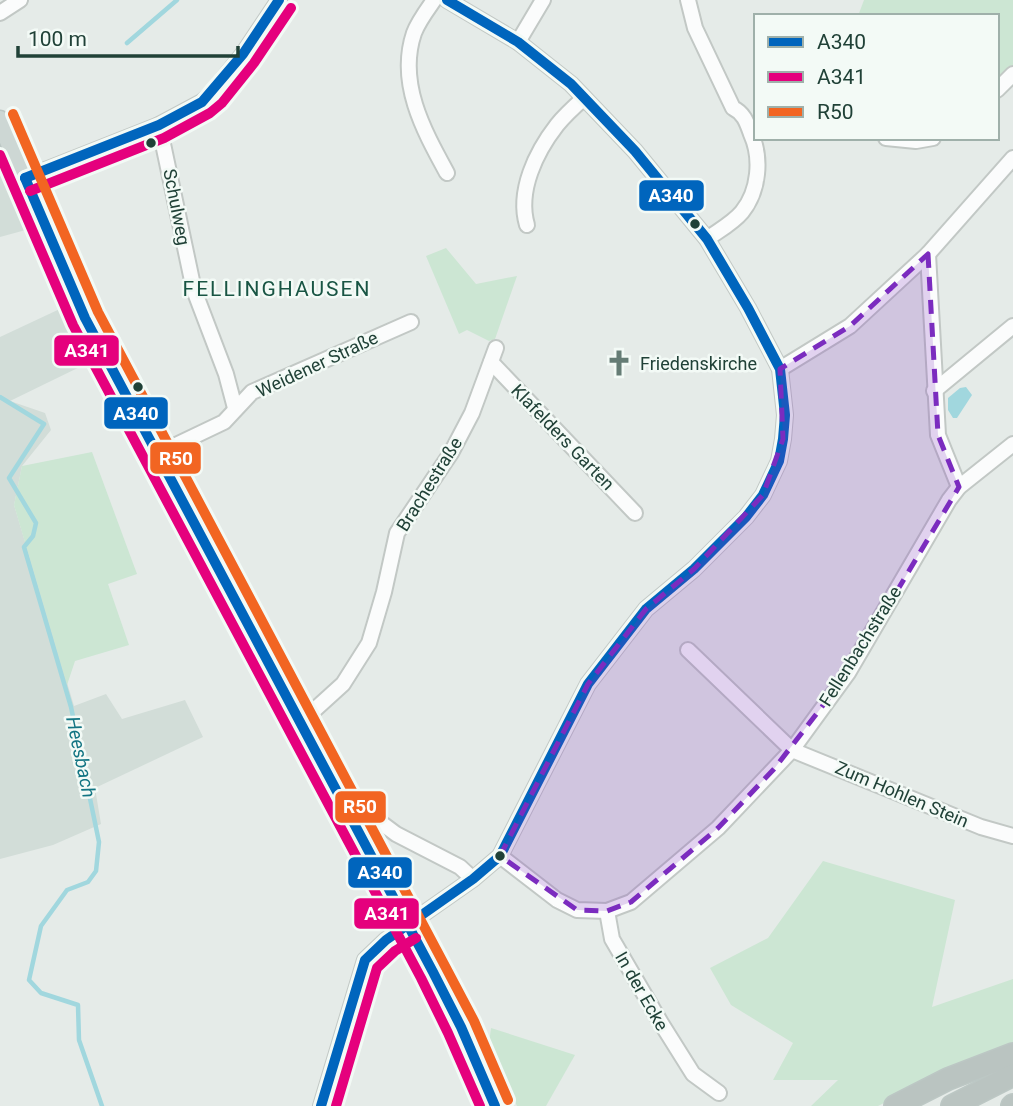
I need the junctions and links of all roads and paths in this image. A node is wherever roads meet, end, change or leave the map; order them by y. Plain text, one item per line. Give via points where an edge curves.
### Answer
1 (20, 0) edge
2 (279, 0) edge
3 (434, 0) edge
4 (447, 0) edge
5 (543, 0) edge
6 (688, 0) edge
7 (0, 13) edge
8 (519, 42) junction
9 (1013, 74) edge
10 (999, 88) edge
11 (584, 98) junction
12 (0, 120) edge
13 (159, 125) junction
14 (1013, 158) edge
15 (447, 173) dead end
16 (25, 178) junction
17 (527, 225) dead end
18 (707, 239) junction
19 (928, 254) junction
20 (411, 322) dead end
21 (1013, 326) edge
22 (493, 355) joint
23 (780, 369) junction
24 (934, 391) junction
25 (235, 408) junction
26 (1013, 444) edge
27 (157, 454) junction
28 (959, 487) junction
29 (635, 513) dead end
30 (688, 650) dead end
31 (300, 723) junction
32 (792, 750) junction
33 (349, 816) junction
34 (1013, 836) edge
35 (500, 856) junction
36 (473, 878) junction
37 (607, 911) junction
38 (408, 926) junction
39 (1013, 1054) edge
40 (1013, 1075) edge
41 (719, 1093) dead end
42 (321, 1106) edge
43 (495, 1106) edge
44 (895, 1106) edge
45 (952, 1106) edge

1 - 7 street
2 - 13 street via 211,94
3 - 15 street via 415,30 409,72 424,129
4 - 8 street
5 - 8 street
6 - 18 street via 701,40 733,108 745,120 757,153 751,196 741,212
8 - 11 street
9 - 10 street
11 - 17 street via 558,124 532,170 524,197
11 - 18 street via 635,151
12 - 16 main road
13 - 16 street
13 - 25 street, Schulweg via 194,290
14 - 19 street
16 - 27 main road via 85,318
18 - 23 street
19 - 23 street via 850,326
19 - 24 street
20 - 25 street, Weidener Straße via 252,392
21 - 24 street
22 - 29 street, Klafelders Garten
22 - 31 street, Brachestraße via 472,413 451,453 397,533 369,643 344,684
23 - 35 street via 783,439 779,461 763,495 694,569 646,609 588,684
24 - 28 street via 938,435
25 - 27 street, Weidener Straße via 224,422
26 - 28 street, Fellenbachstraße
27 - 31 main road
28 - 32 street, Fellenbachstraße via 848,673
30 - 32 street
31 - 33 main road
32 - 34 street, Zum Hohlen Stein
32 - 37 street, Fellenbachstraße via 718,828 631,902
33 - 36 street via 368,813
33 - 38 main road
35 - 36 street
35 - 37 street via 557,900 577,909
36 - 38 street
37 - 41 street, In der Ecke via 612,939 661,1023 693,1074
38 - 42 street via 365,960
38 - 43 main road via 461,1027
39 - 44 highway
40 - 45 highway

